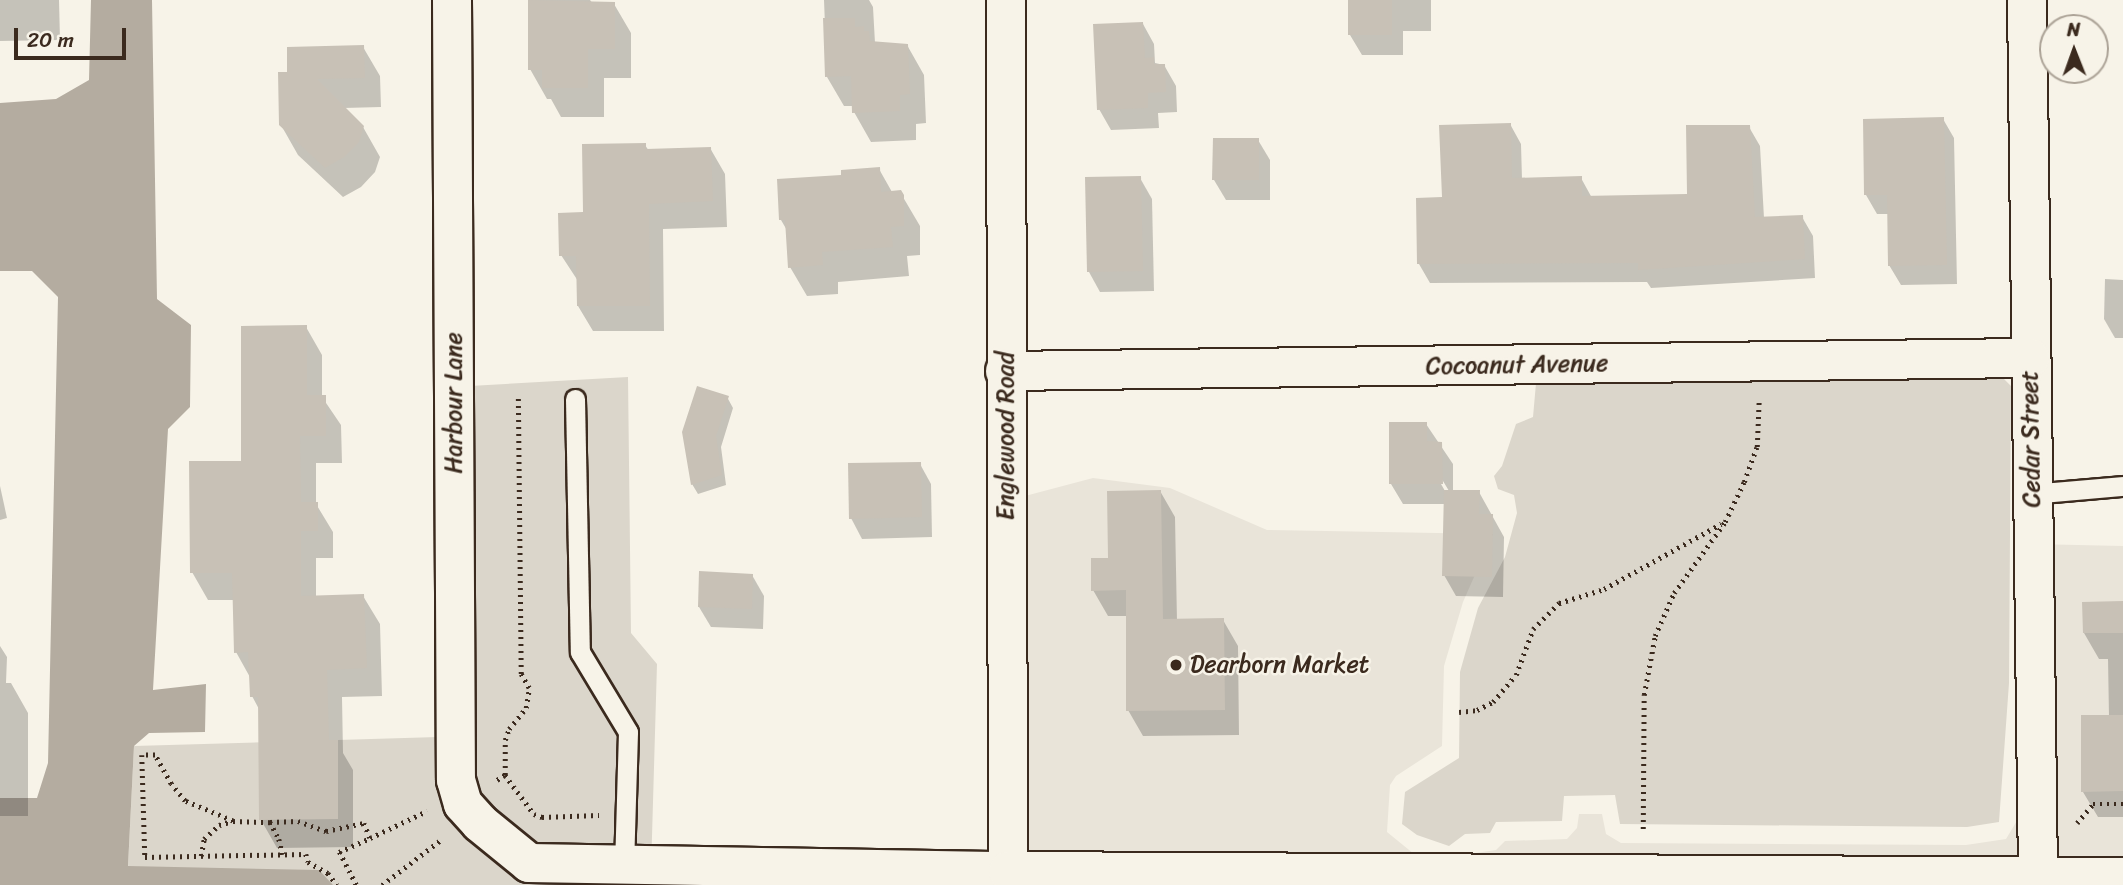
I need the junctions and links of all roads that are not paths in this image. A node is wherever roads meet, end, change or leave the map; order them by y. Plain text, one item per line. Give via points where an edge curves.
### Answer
1 (452, 0) edge
2 (1006, 0) edge
3 (2027, 0) edge
4 (2030, 358) junction
5 (1005, 371) junction
6 (575, 399) dead end
7 (2123, 485) edge
8 (2031, 494) junction
9 (624, 864) junction
10 (2123, 877) edge
11 (1007, 878) edge
12 (2038, 878) junction
13 (1271, 879) edge
14 (1425, 880) edge
15 (1971, 881) edge

1 - 9 street, Harbour Lane via 456,811 480,822 529,863
2 - 5 street, Englewood Road
3 - 4 street, Cedar Street
4 - 5 street, Cocoanut Avenue
4 - 8 street, Cedar Street
5 - 11 street, Englewood Road
6 - 9 lane via 580,652 628,732
7 - 8 lane
8 - 12 street, Cedar Street
9 - 11 street
10 - 12 street
11 - 13 street
12 - 15 street
13 - 14 street
14 - 15 street

